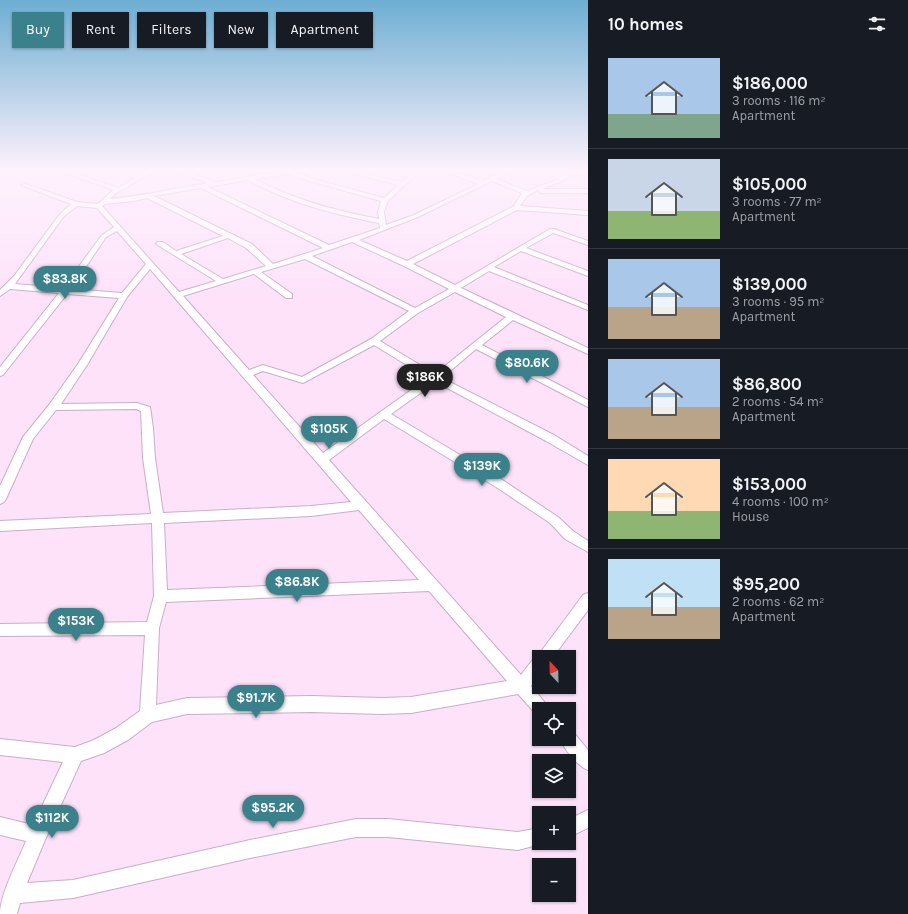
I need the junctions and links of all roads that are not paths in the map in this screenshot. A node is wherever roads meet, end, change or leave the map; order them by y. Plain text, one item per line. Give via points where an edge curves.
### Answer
1 (64, 214) edge
2 (108, 214) edge
3 (184, 214) edge
4 (259, 214) edge
5 (338, 214) edge
6 (382, 214) edge
7 (421, 214) edge
8 (503, 214) edge
9 (382, 226) junction
10 (118, 228) junction
11 (582, 234) dead end
12 (229, 236) junction
13 (571, 236) junction
14 (353, 240) junction
15 (588, 243) edge
16 (160, 244) dead end
17 (329, 248) junction
18 (520, 248) junction
19 (176, 253) junction
20 (306, 256) junction
21 (150, 264) junction
22 (407, 264) junction
23 (272, 267) junction
24 (490, 268) junction
25 (255, 271) junction
26 (588, 274) edge
27 (0, 280) edge
28 (221, 281) junction
29 (11, 284) junction
30 (456, 288) junction
31 (66, 290) junction
32 (0, 294) edge
33 (178, 295) junction
34 (124, 296) junction
35 (289, 296) dead end
36 (588, 308) edge
37 (415, 311) junction
38 (512, 316) junction
39 (374, 340) junction
40 (475, 345) junction
41 (588, 351) edge
42 (0, 373) edge
43 (247, 374) junction
44 (434, 378) junction
45 (588, 404) edge
46 (53, 407) junction
47 (383, 414) junction
48 (322, 459) junction
49 (588, 461) edge
50 (0, 499) edge
51 (362, 505) junction
52 (158, 520) junction
53 (0, 526) edge
54 (588, 547) edge
55 (433, 585) junction
56 (161, 596) junction
57 (588, 599) edge
58 (152, 628) junction
59 (0, 630) edge
60 (549, 650) edge
61 (532, 672) edge
62 (522, 686) junction
63 (535, 702) edge
64 (148, 715) junction
65 (574, 746) edge
66 (0, 747) edge
67 (75, 755) junction
68 (588, 762) edge
69 (588, 819) edge
70 (576, 825) edge
71 (0, 826) edge
72 (38, 835) junction
73 (532, 838) edge
74 (13, 894) junction
75 (7, 914) edge

1 - 29 street
2 - 10 street
3 - 12 street
4 - 17 street
5 - 9 street
6 - 9 street
7 - 9 street
8 - 22 street
9 - 14 street
10 - 21 street
10 - 31 street via 104,236
11 - 13 street
12 - 19 street
12 - 23 street via 249,246
13 - 15 street
13 - 18 street via 552,230
14 - 17 street
14 - 22 street
16 - 19 street
17 - 20 street
18 - 24 street
18 - 26 street
19 - 28 street
20 - 23 street
20 - 37 street
21 - 33 street
21 - 34 street
22 - 30 street
23 - 25 street
24 - 30 street
24 - 36 street
25 - 28 street
25 - 35 street
27 - 29 street
28 - 33 street
29 - 31 street
29 - 32 street
30 - 37 street
30 - 38 street
31 - 34 street
31 - 42 street
33 - 43 street
34 - 46 street via 82,366
37 - 39 street
38 - 40 street
38 - 41 street
39 - 43 street via 303,380 262,368
39 - 44 street
40 - 44 street
40 - 45 street
43 - 48 street
44 - 47 street
44 - 49 street via 550,438
46 - 50 street via 28,437
46 - 52 street via 137,406 146,409 149,458
47 - 48 street
47 - 54 street via 500,484 554,520 569,535
48 - 51 street
51 - 52 street via 311,511
51 - 55 street
52 - 53 street
52 - 56 street
55 - 56 street
55 - 62 street
56 - 58 street
57 - 60 street
58 - 59 street
58 - 64 street
61 - 62 street
62 - 63 street
62 - 64 street via 411,705 187,706
64 - 67 street via 122,734 98,747
65 - 68 street
66 - 67 street
67 - 72 street
69 - 70 street
71 - 72 street
72 - 74 street
73 - 74 street via 518,841 388,828 356,828 73,889
74 - 75 street

